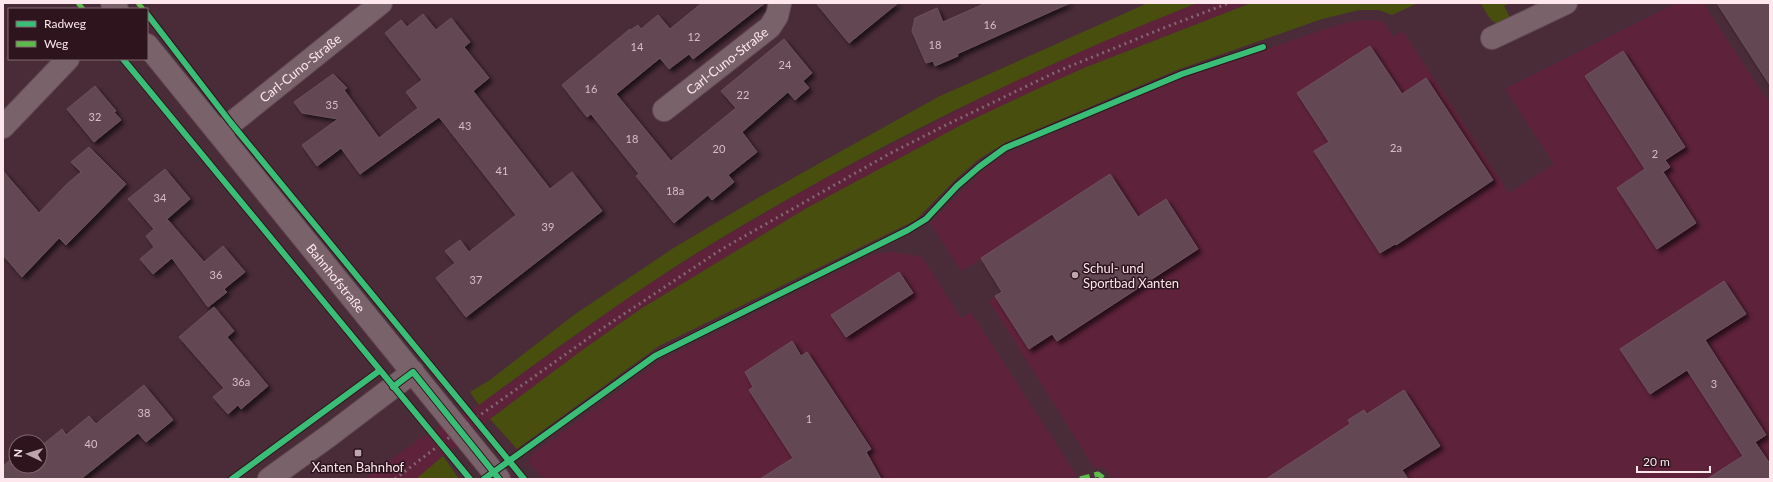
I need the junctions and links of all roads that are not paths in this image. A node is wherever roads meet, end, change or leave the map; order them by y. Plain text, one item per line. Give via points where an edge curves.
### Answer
1 (382, 3) edge
2 (780, 3) edge
3 (1566, 3) edge
4 (1492, 38) dead end
5 (148, 46) edge
6 (67, 60) edge
7 (664, 110) dead end
8 (3, 126) edge
9 (219, 133) junction
10 (413, 372) junction
11 (268, 479) edge
12 (499, 479) edge

1 - 9 street, Carl-Cuno-Straße
2 - 7 street, Carl-Cuno-Straße via 777,16 770,27
3 - 4 street
5 - 9 street, Bahnhofstraße
6 - 8 street
9 - 10 street, Bahnhofstraße
10 - 11 street
10 - 12 street, Bahnhofstraße

